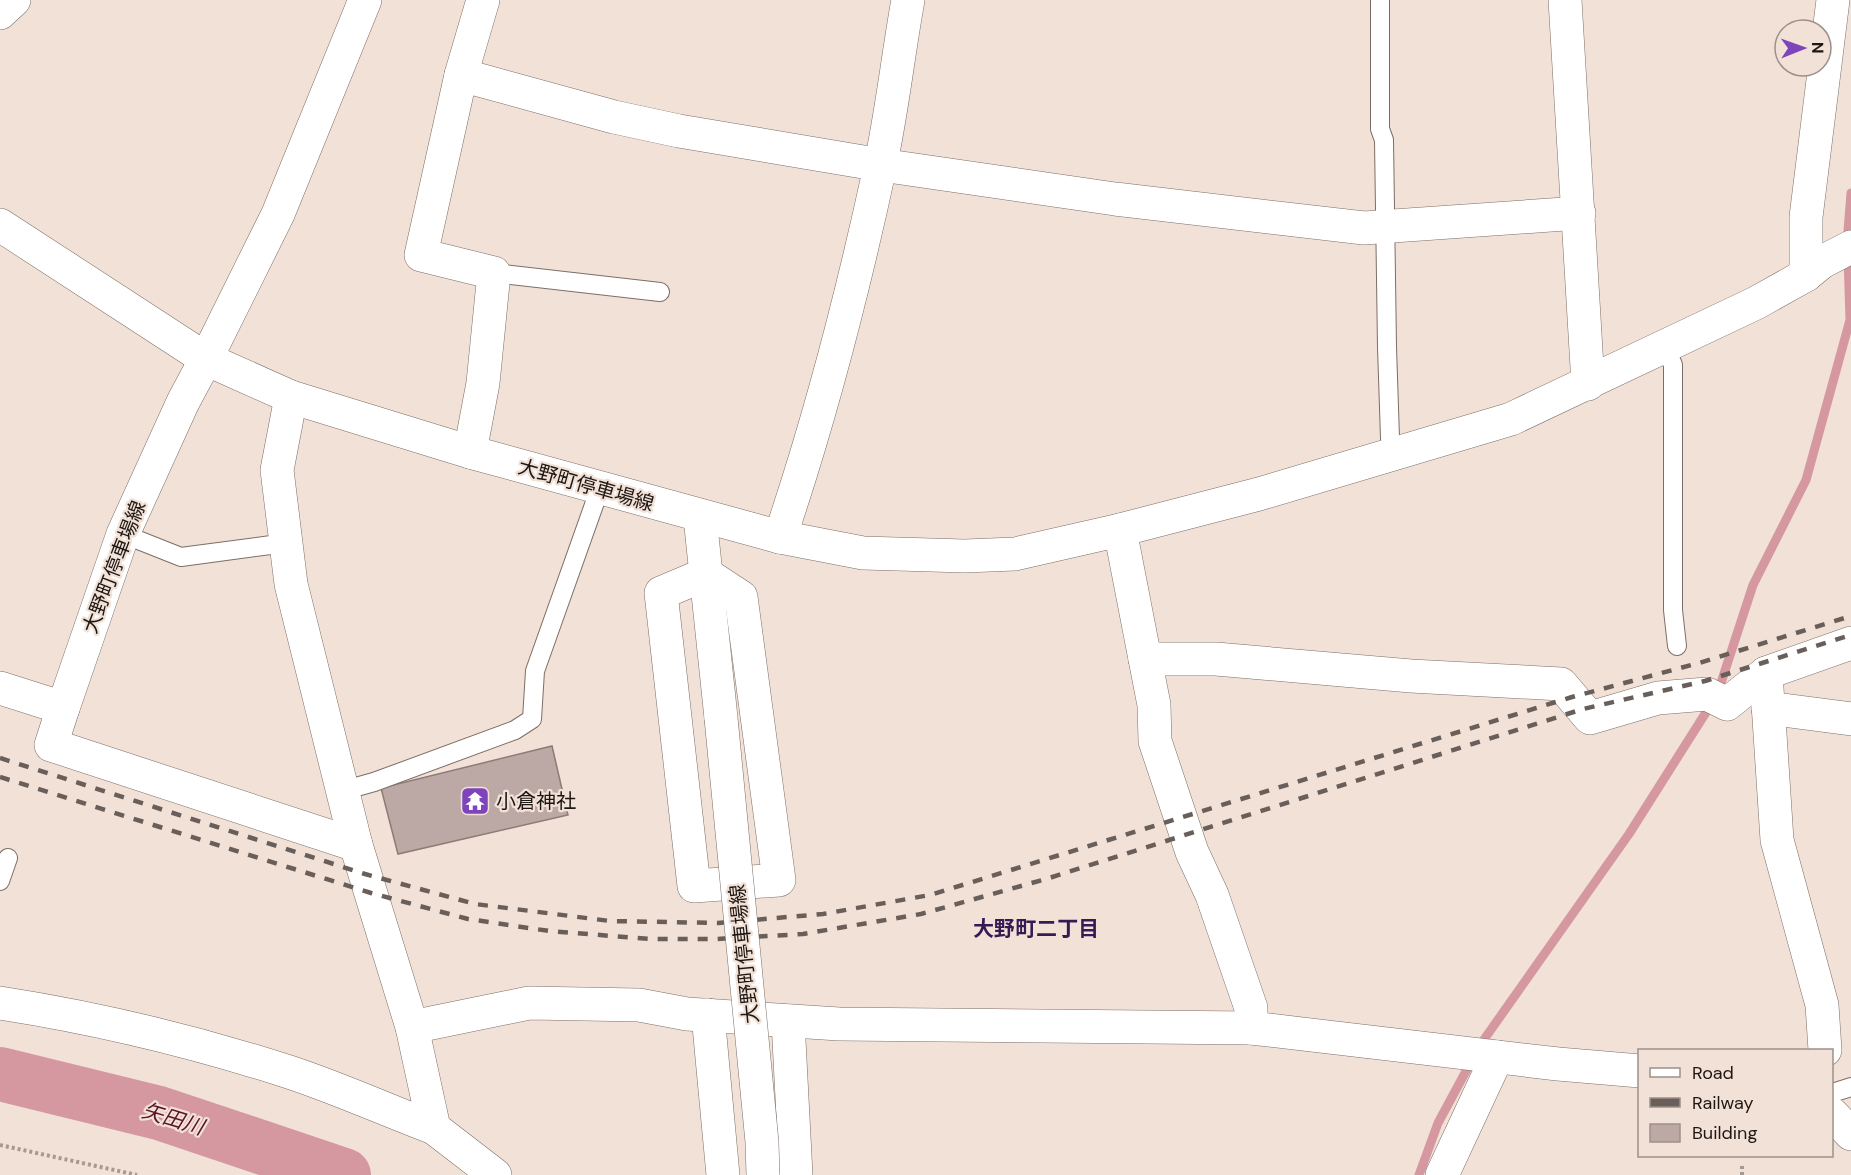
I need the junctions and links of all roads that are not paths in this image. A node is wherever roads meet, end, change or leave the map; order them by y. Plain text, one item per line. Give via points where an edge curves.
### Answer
1 (14, 0) edge
2 (365, 0) edge
3 (483, 0) edge
4 (908, 0) edge
5 (1380, 0) edge
6 (1565, 0) edge
7 (1833, 0) edge
8 (0, 13) edge
9 (461, 75) junction
10 (880, 165) junction
11 (1578, 213) junction
12 (0, 225) edge
13 (1386, 227) junction
14 (1851, 247) edge
15 (1814, 268) junction
16 (494, 273) junction
17 (660, 292) dead end
18 (1665, 346) junction
19 (206, 358) junction
20 (1588, 384) junction
21 (291, 397) junction
22 (470, 452) junction
23 (1395, 454) junction
24 (600, 488) junction
25 (700, 517) junction
26 (1120, 530) junction
27 (123, 534) junction
28 (780, 537) junction
29 (286, 543) junction
30 (706, 574) junction
31 (1851, 643) edge
32 (1677, 646) dead end
33 (1145, 659) junction
34 (1766, 673) junction
35 (0, 688) edge
36 (63, 708) junction
37 (1768, 708) junction
38 (1851, 719) edge
39 (342, 790) junction
40 (356, 845) junction
41 (8, 858) dead end
42 (0, 881) edge
43 (0, 1003) edge
44 (708, 1015) junction
45 (788, 1020) junction
46 (412, 1027) junction
47 (1251, 1028) junction
48 (1825, 1049) edge
49 (1480, 1055) junction
50 (1638, 1071) edge
51 (1851, 1087) edge
52 (1833, 1093) edge
53 (1833, 1115) edge
54 (434, 1128) junction
55 (1851, 1134) edge
56 (495, 1175) edge
57 (723, 1175) edge
58 (763, 1175) edge
59 (796, 1175) edge
60 (1442, 1175) edge

1 - 8 street
2 - 19 street via 278,214
3 - 9 street
4 - 10 street
5 - 13 lane via 1380,129 1384,140
6 - 11 street
7 - 15 street via 1806,217
9 - 10 street via 614,117
9 - 16 street via 421,255
10 - 13 street via 1115,199 1364,228
10 - 28 street via 845,321
11 - 13 street
11 - 20 street
12 - 19 street
13 - 23 lane via 1389,415
14 - 15 street
15 - 18 street via 1756,303
16 - 17 lane
16 - 22 street via 483,383
18 - 20 street
18 - 32 lane via 1673,365 1673,610
19 - 21 street, 大野町停車場線
19 - 27 street, 大野町停車場線
20 - 23 street via 1511,418
21 - 22 street, 大野町停車場線
21 - 29 street via 277,470
22 - 24 street, 大野町停車場線
23 - 26 street
24 - 25 street, 大野町停車場線
24 - 39 lane via 535,671 532,719 504,734
25 - 28 street
25 - 30 street, 大野町停車場線
26 - 28 street via 1016,554 965,556 863,553
26 - 33 street
27 - 29 lane via 181,557
27 - 36 street, 大野町停車場線
29 - 39 street via 293,594
30 - 30 street via 741,597 779,880 694,886 661,593
30 - 58 street, 大野町停車場線, bridge
31 - 34 street
33 - 34 street via 1216,659 1561,684 1590,718 1658,698 1717,699
33 - 47 street via 1154,705 1155,741 1251,1008
34 - 37 street
35 - 36 street
36 - 40 street, 大野町停車場線 via 51,745
37 - 38 street
37 - 48 street via 1777,840 1822,1005
39 - 40 street
40 - 46 street
41 - 42 lane
43 - 54 street via 206,1048 290,1073
44 - 45 street
44 - 46 street via 639,1005 529,1003
44 - 57 street
45 - 47 street via 840,1024
45 - 59 street
46 - 54 street
47 - 49 street
49 - 50 street
49 - 60 street
51 - 52 lane
53 - 55 street
54 - 56 street

